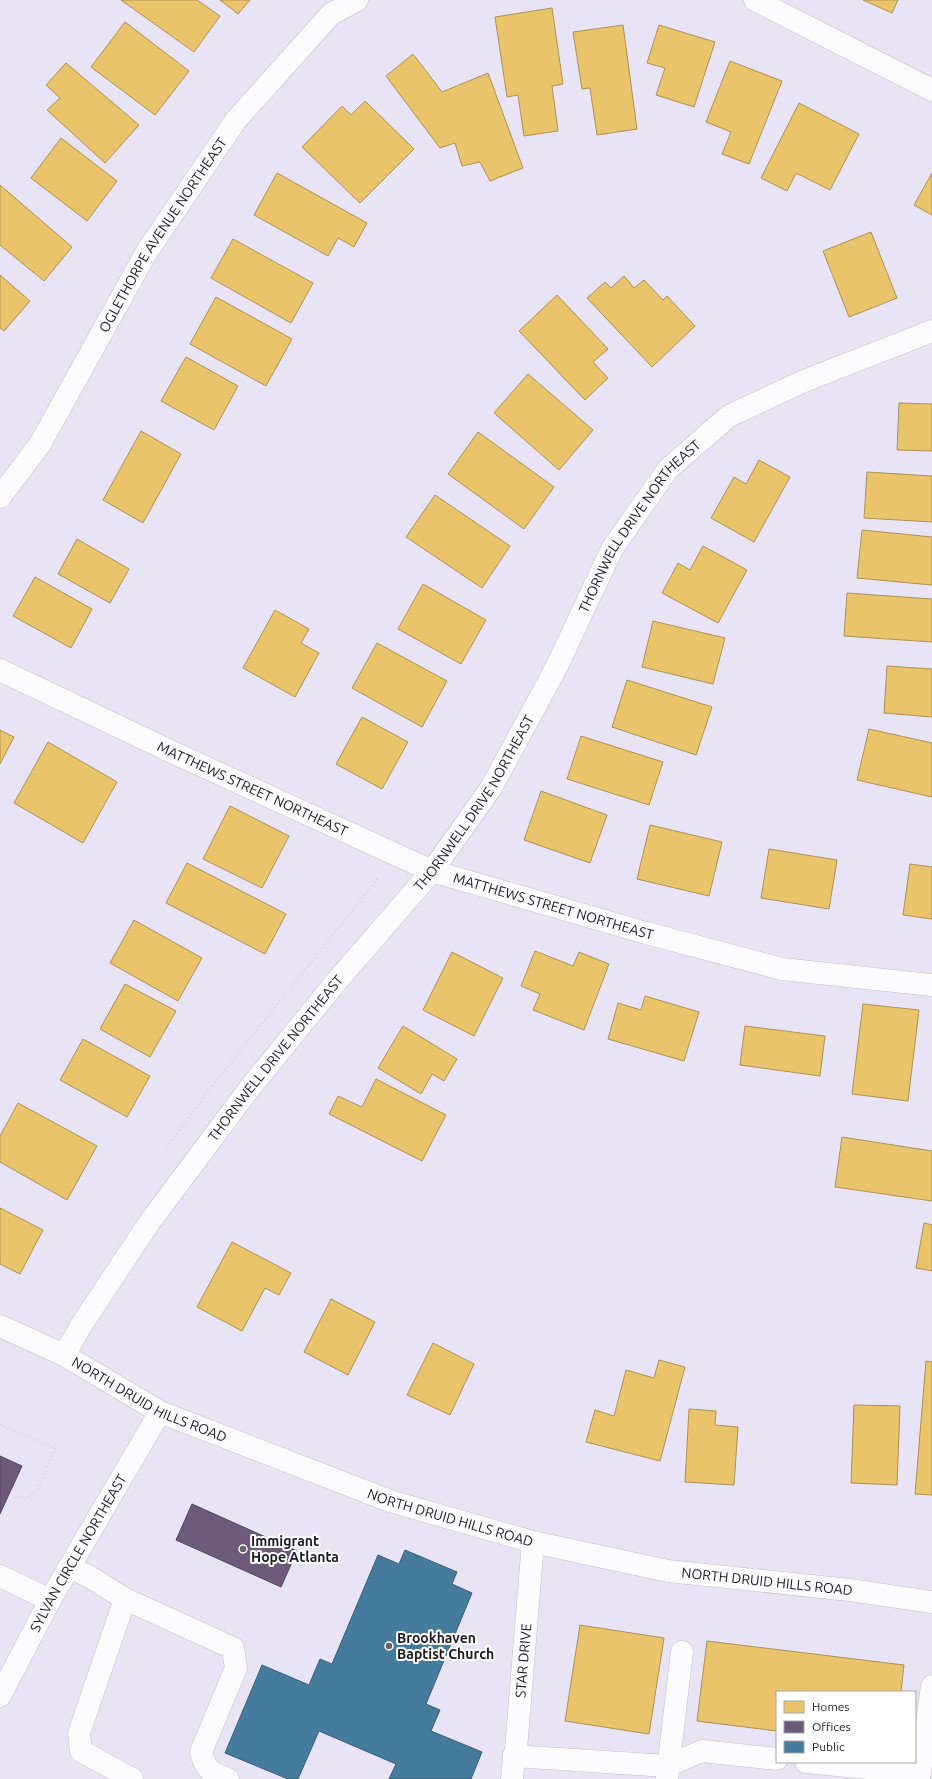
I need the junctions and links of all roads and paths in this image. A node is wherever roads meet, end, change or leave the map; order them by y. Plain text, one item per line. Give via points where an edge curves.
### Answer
1 (357, 0) edge
2 (755, 0) edge
3 (932, 90) edge
4 (932, 331) edge
5 (0, 497) edge
6 (0, 670) edge
7 (394, 854) junction
8 (432, 871) junction
9 (932, 984) edge
10 (166, 1147) dead end
11 (0, 1326) edge
12 (64, 1355) junction
13 (160, 1412) junction
14 (0, 1425) edge
15 (17, 1496) dead end
16 (533, 1542) junction
17 (69, 1567) junction
18 (0, 1576) edge
19 (125, 1599) junction
20 (50, 1600) junction
21 (932, 1602) edge
22 (682, 1652) dead end
23 (932, 1686) edge
24 (0, 1696) edge
25 (514, 1756) junction
26 (776, 1759) edge
27 (814, 1763) edge
28 (667, 1772) edge
29 (918, 1776) edge
30 (132, 1779) edge
31 (228, 1779) edge
32 (512, 1779) edge

1 - 5 street, OGLETHORPE AVENUE NORTHEAST via 331,14 236,120 146,253 40,444
2 - 3 street
4 - 8 street, THORNWELL DRIVE NORTHEAST via 804,381 729,416 668,469 612,549 556,668 491,788
6 - 7 street, MATTHEWS STREET NORTHEAST
7 - 8 street, MATTHEWS STREET NORTHEAST
7 - 10 path via 380,876
8 - 9 street, MATTHEWS STREET NORTHEAST via 646,933 782,969
8 - 12 street, THORNWELL DRIVE NORTHEAST via 336,982 249,1089 149,1222
11 - 12 street, NORTH DRUID HILLS ROAD
12 - 13 street, NORTH DRUID HILLS ROAD
13 - 16 street, NORTH DRUID HILLS ROAD via 390,1501
13 - 17 street, SYLVAN CIRCLE NORTHEAST
14 - 15 path via 55,1448 38,1488 26,1499
16 - 21 street, NORTH DRUID HILLS ROAD via 668,1571 850,1590
16 - 25 street, STAR DRIVE
17 - 19 street
17 - 20 street, SYLVAN CIRCLE NORTHEAST
18 - 20 street
19 - 30 street via 79,1733 81,1751
19 - 31 street via 233,1648 236,1668 201,1752 203,1762 211,1772
20 - 24 street, SYLVAN CIRCLE NORTHEAST
22 - 28 street
23 - 29 street
25 - 28 street
25 - 32 street, STAR DRIVE
26 - 28 street via 702,1751
27 - 29 street

